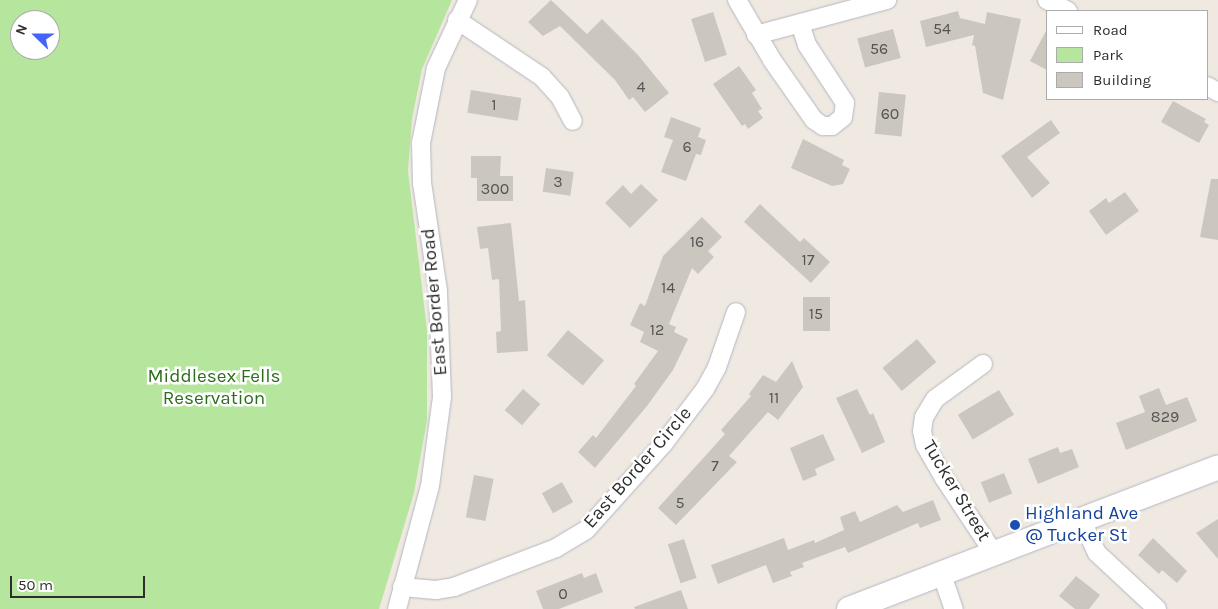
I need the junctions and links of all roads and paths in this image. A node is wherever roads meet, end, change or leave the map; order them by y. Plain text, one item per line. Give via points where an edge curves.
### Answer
1 (468, 0) edge
2 (737, 0) edge
3 (887, 0) edge
4 (1047, 0) edge
5 (1066, 10) edge
6 (457, 20) junction
7 (800, 24) junction
8 (756, 34) junction
9 (573, 121) dead end
10 (736, 312) dead end
11 (983, 364) dead end
12 (1218, 467) edge
13 (1082, 521) junction
14 (995, 555) junction
15 (942, 574) junction
16 (402, 587) junction
17 (397, 609) edge
18 (849, 609) edge
19 (954, 609) edge
20 (1157, 609) edge

1 - 6 street, East Border Road
2 - 8 street
3 - 7 street
4 - 5 street
6 - 9 street via 542,77 560,97
6 - 16 street, East Border Road via 436,68 421,142 422,182 438,291 442,397 430,486
7 - 8 street
7 - 8 street via 807,45 845,103 844,117 834,126 815,121
10 - 16 street, East Border Circle via 717,367 705,389 664,443 586,530 556,548 454,587 436,590
11 - 14 street, Tucker Street via 935,399 924,417 922,431 925,445 944,478
12 - 13 main road
13 - 14 main road
13 - 20 street via 1096,553
14 - 15 main road
15 - 18 main road
15 - 19 street
16 - 17 street, East Border Road

